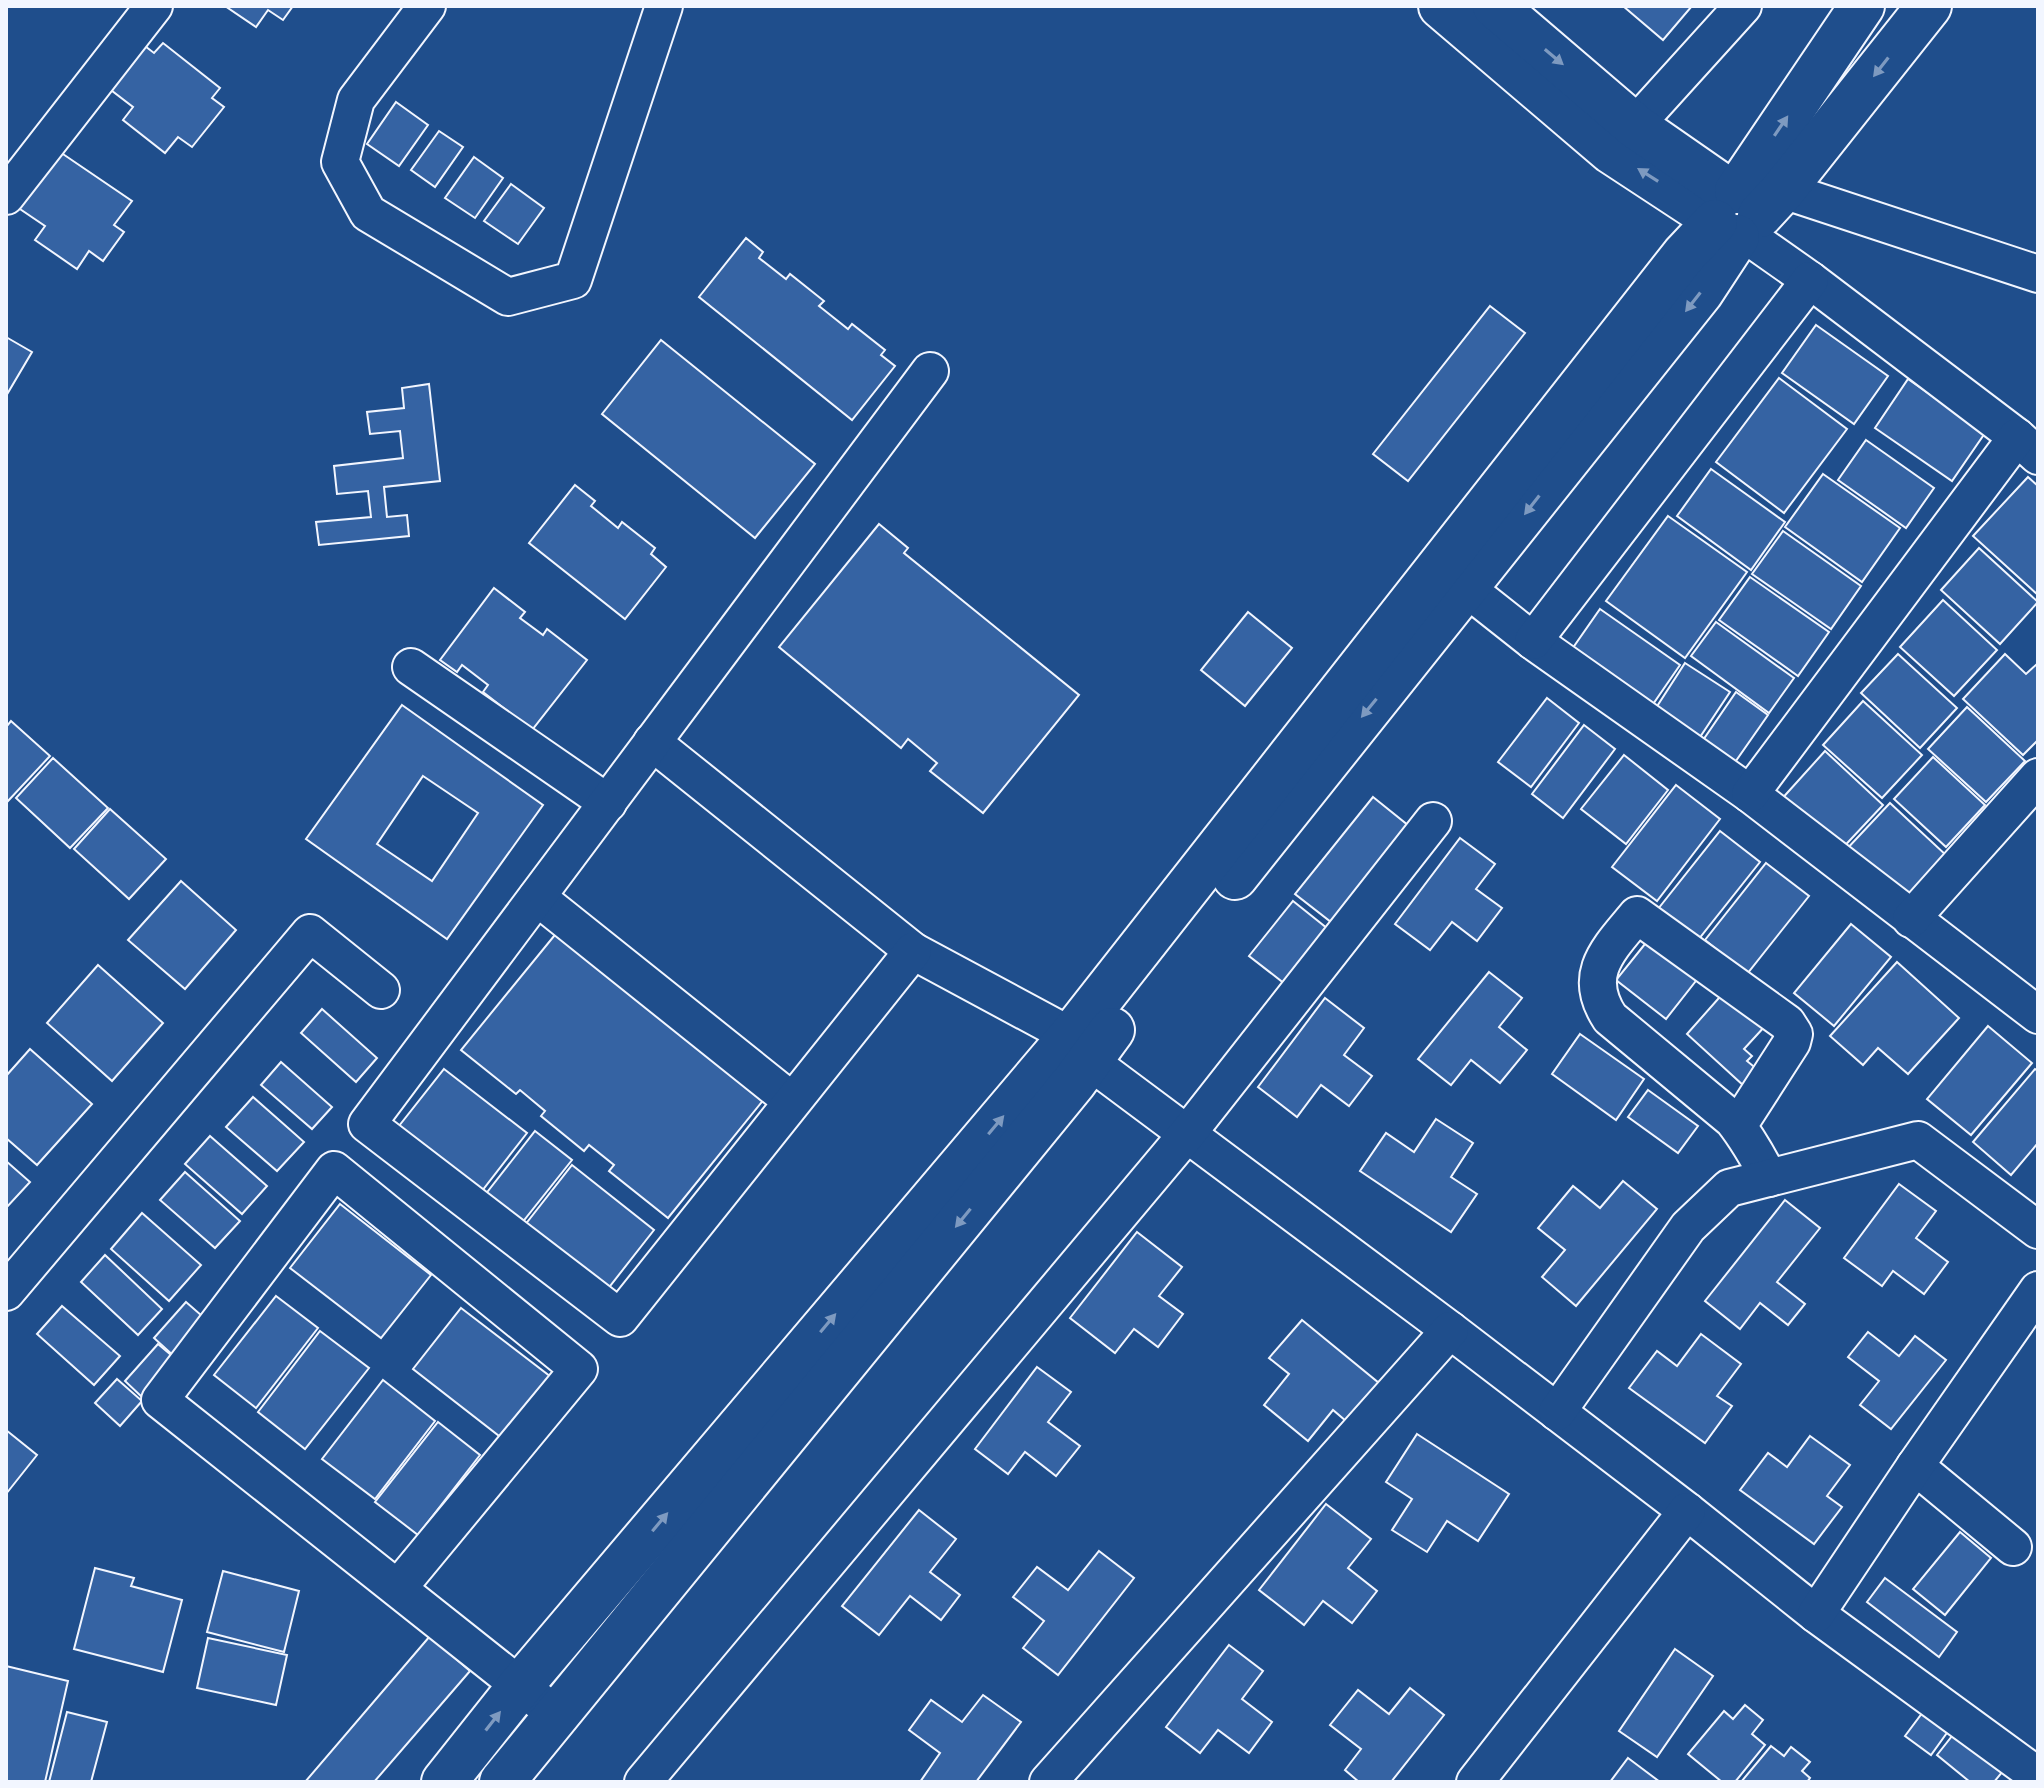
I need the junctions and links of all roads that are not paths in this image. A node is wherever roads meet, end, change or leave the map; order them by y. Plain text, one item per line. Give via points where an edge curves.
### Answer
1 (154, 6) edge
2 (427, 6) edge
3 (664, 6) edge
4 (1441, 6) edge
5 (1495, 6) edge
6 (1743, 6) edge
7 (1862, 6) edge
8 (1929, 6) edge
9 (1623, 138) junction
10 (6, 196) edge
11 (1740, 213) junction
12 (2038, 274) edge
13 (1810, 280) junction
14 (930, 371) dead end
15 (2028, 446) edge
16 (1466, 588) junction
17 (1533, 641) junction
18 (411, 667) dead end
19 (652, 742) junction
20 (2038, 777) edge
21 (1750, 794) junction
22 (608, 803) junction
23 (1433, 821) dead end
24 (537, 897) junction
25 (1911, 919) junction
26 (913, 951) junction
27 (381, 990) dead end
28 (2038, 1015) edge
29 (1078, 1059) junction
30 (792, 1101) junction
31 (1738, 1126) junction
32 (1187, 1134) junction
33 (1769, 1178) junction
34 (2038, 1230) edge
35 (2038, 1290) edge
36 (6, 1292) edge
37 (1450, 1330) junction
38 (1557, 1412) junction
39 (1915, 1466) junction
40 (1687, 1511) junction
41 (2013, 1547) dead end
42 (398, 1588) junction
43 (1816, 1614) junction
44 (521, 1685) junction
45 (558, 1716) junction
46 (2031, 1771) edge
47 (444, 1782) edge
48 (502, 1782) edge
49 (643, 1782) edge
50 (1048, 1782) edge
51 (1475, 1782) edge

1 - 10 street
2 - 3 street via 356,100 340,162 368,213 508,297 573,280
4 - 9 main road
5 -> 9 main road
6 - 9 street
11 -> 7 main road
8 -> 11 main road
9 - 11 main road
11 - 12 street
11 - 13 street
11 -> 16 main road via 1701,292
11 - 29 main road via 1684,255
13 - 15 street
13 - 17 street
14 - 19 street
15 - 21 street
16 - 17 street
16 -> 29 main road
17 - 21 street
18 - 22 street
19 - 22 street
19 - 26 street
20 - 25 street
21 - 25 street
22 - 24 street
23 - 32 street
24 - 30 street
24 - 30 street via 367,1124 620,1318
25 - 28 street
26 - 29 street
26 - 30 street
27 - 36 street via 310,933
29 - 32 street
44 -> 29 main road
29 -> 45 main road
31 - 31 street via 1610,1018 1600,1003 1597,981 1603,958 1637,915 1787,1023 1794,1034
31 - 33 street
32 - 37 street
32 - 49 street
33 - 34 street via 1918,1140
33 - 38 street via 1729,1188 1688,1227
35 - 39 street
37 - 38 street
37 - 50 street
38 - 40 street
39 - 41 street
39 - 43 street
40 - 43 street
40 - 51 street
42 - 42 street via 160,1400 334,1170 579,1369
42 - 44 street
43 - 46 street
44 - 45 street
47 -> 44 main road
45 - 48 main road

